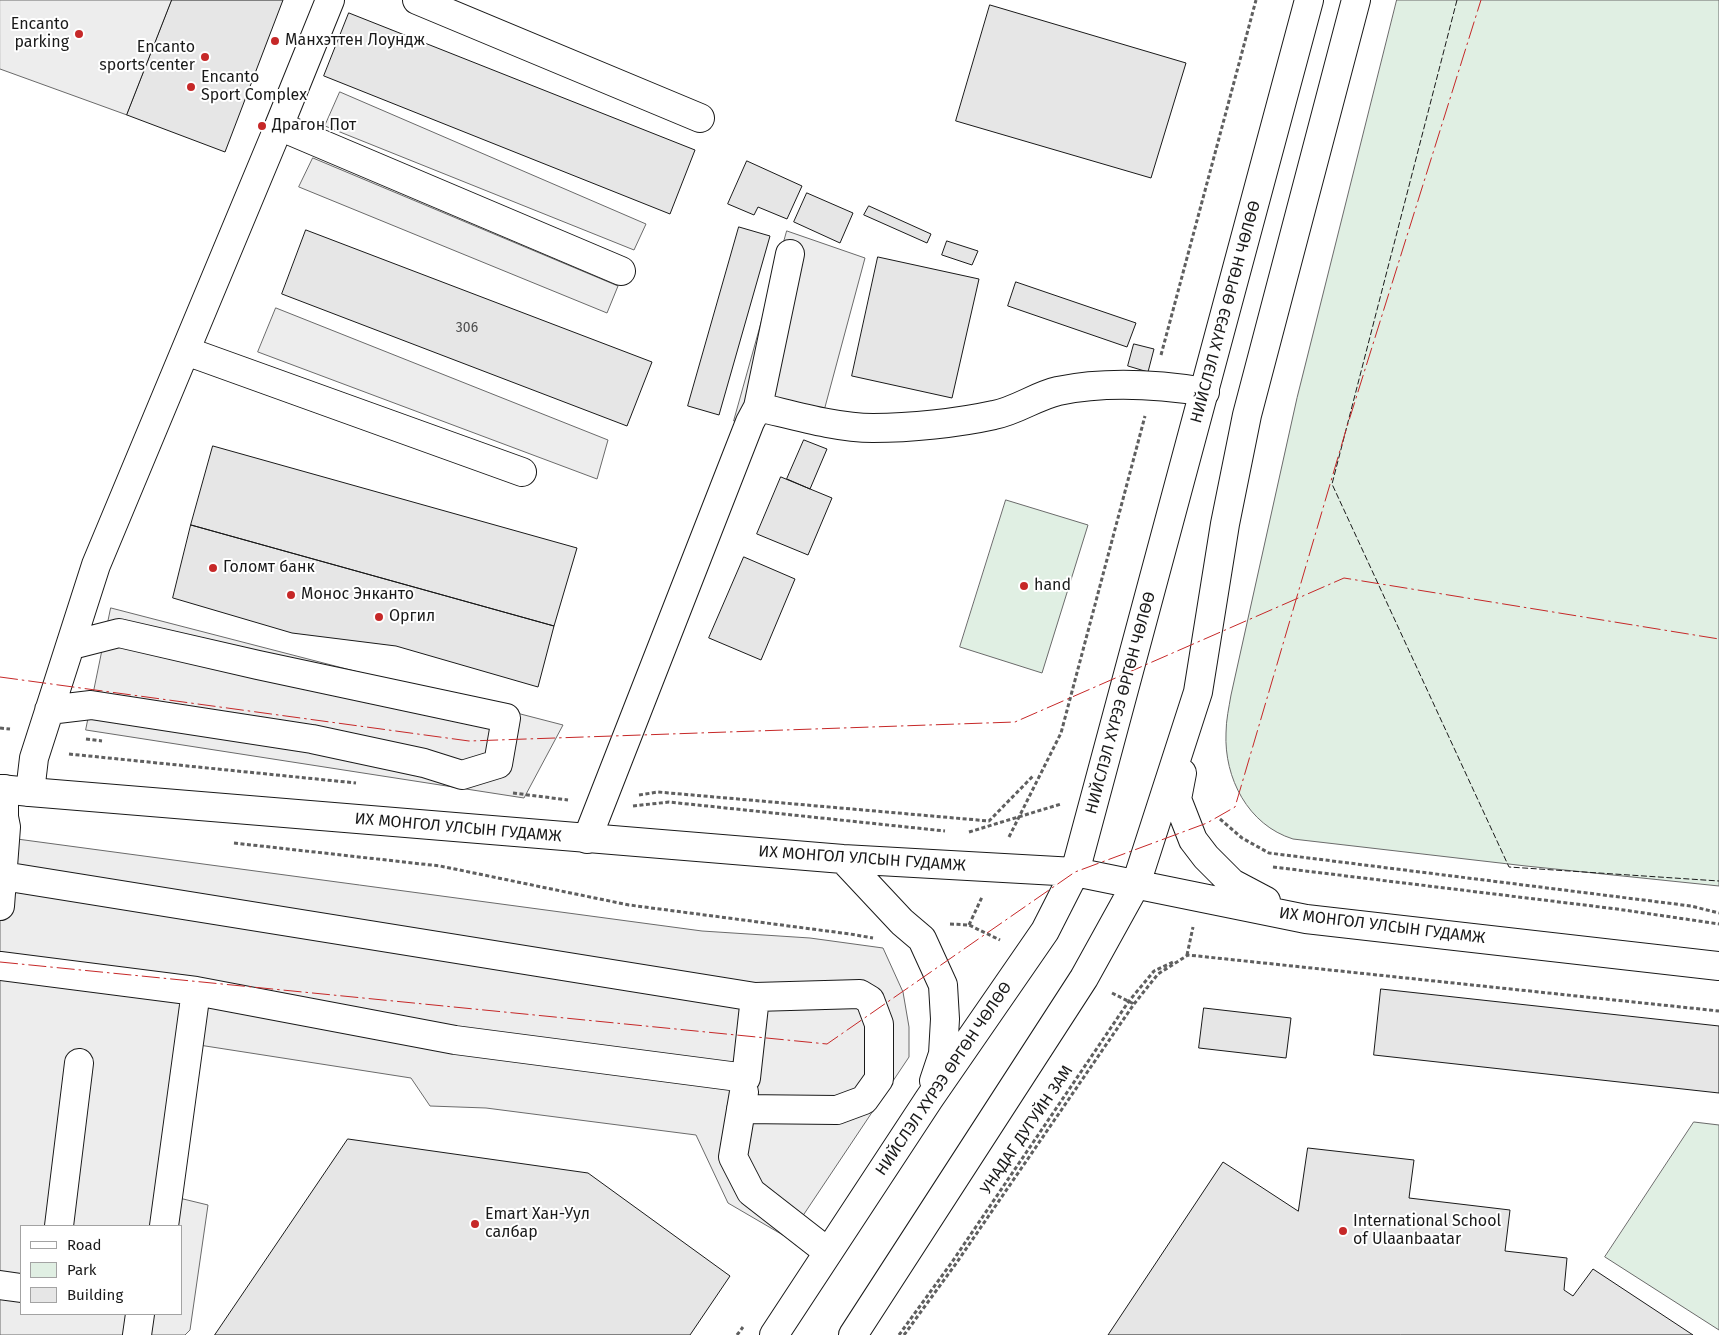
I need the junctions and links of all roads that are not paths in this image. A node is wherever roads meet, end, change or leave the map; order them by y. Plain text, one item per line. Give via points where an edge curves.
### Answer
1 (330, 0) edge
2 (417, 0) edge
3 (1308, 0) edge
4 (1356, 0) edge
5 (700, 118) dead end
6 (279, 126) junction
7 (790, 254) dead end
8 (621, 271) dead end
9 (186, 351) junction
10 (1205, 392) junction
11 (758, 407) junction
12 (522, 472) dead end
13 (72, 645) junction
14 (1198, 692) junction
15 (49, 710) junction
16 (11, 790) edge
17 (586, 839) junction
18 (843, 858) junction
19 (1076, 872) junction
20 (3, 876) junction
21 (1136, 884) junction
22 (0, 906) edge
23 (1306, 919) junction
24 (0, 966) edge
25 (1719, 966) edge
26 (196, 991) junction
27 (755, 997) junction
28 (79, 1063) dead end
29 (746, 1078) junction
30 (929, 1099) junction
31 (741, 1109) junction
32 (59, 1225) edge
33 (164, 1225) edge
34 (828, 1252) junction
35 (0, 1285) edge
36 (20, 1288) edge
37 (140, 1315) edge
38 (136, 1335) edge
39 (774, 1335) edge
40 (854, 1335) edge

1 - 6 main road
2 - 5 main road
3 - 10 main road, НИЙСЛЭЛ ХҮРЭЭ ӨРГӨН ЧӨЛӨӨ
4 - 14 main road via 1247,415
6 - 8 main road
6 - 9 main road
7 - 11 main road
9 - 12 main road
9 - 13 main road via 96,566
10 - 11 main road via 1170,386 1109,384 1056,392 996,415 938,424 872,428 821,422
10 - 19 main road, НИЙСЛЭЛ ХҮРЭЭ ӨРГӨН ЧӨЛӨӨ
11 - 17 main road
13 - 15 main road
13 - 15 main road via 119,633 506,718 498,764 462,775 424,762 312,739 91,705
14 - 21 main road
14 - 23 main road via 1178,799 1193,840 1232,883
15 - 16 main road via 36,751
16 - 17 main road, ИХ МОНГОЛ УЛСЫН ГУДАМЖ
16 - 20 main road via 4,817
17 - 18 main road, ИХ МОНГОЛ УЛСЫН ГУДАМЖ
18 - 19 main road, ИХ МОНГОЛ УЛСЫН ГУДАМЖ
18 - 30 main road via 922,939 943,985 943,1054
19 - 21 main road, ИХ МОНГОЛ УЛСЫН ГУДАМЖ
19 - 30 main road, НИЙСЛЭЛ ХҮРЭЭ ӨРГӨН ЧӨЛӨӨ via 1044,931
20 - 22 main road
20 - 27 main road
21 - 23 main road, ИХ МОНГОЛ УЛСЫН ГУДАМЖ
21 - 40 main road via 1084,978
23 - 25 main road, ИХ МОНГОЛ УЛСЫН ГУДАМЖ
24 - 26 main road
26 - 29 main road via 456,1040
26 - 33 main road
27 - 29 main road
27 - 31 main road via 860,994 870,1000 879,1024 879,1079 864,1100 837,1110
28 - 32 main road
29 - 31 main road
30 - 34 main road, НИЙСЛЭЛ ХҮРЭЭ ӨРГӨН ЧӨЛӨӨ
31 - 34 main road via 733,1157 751,1192
34 - 39 main road, НИЙСЛЭЛ ХҮРЭЭ ӨРГӨН ЧӨЛӨӨ
35 - 36 main road
37 - 38 main road

